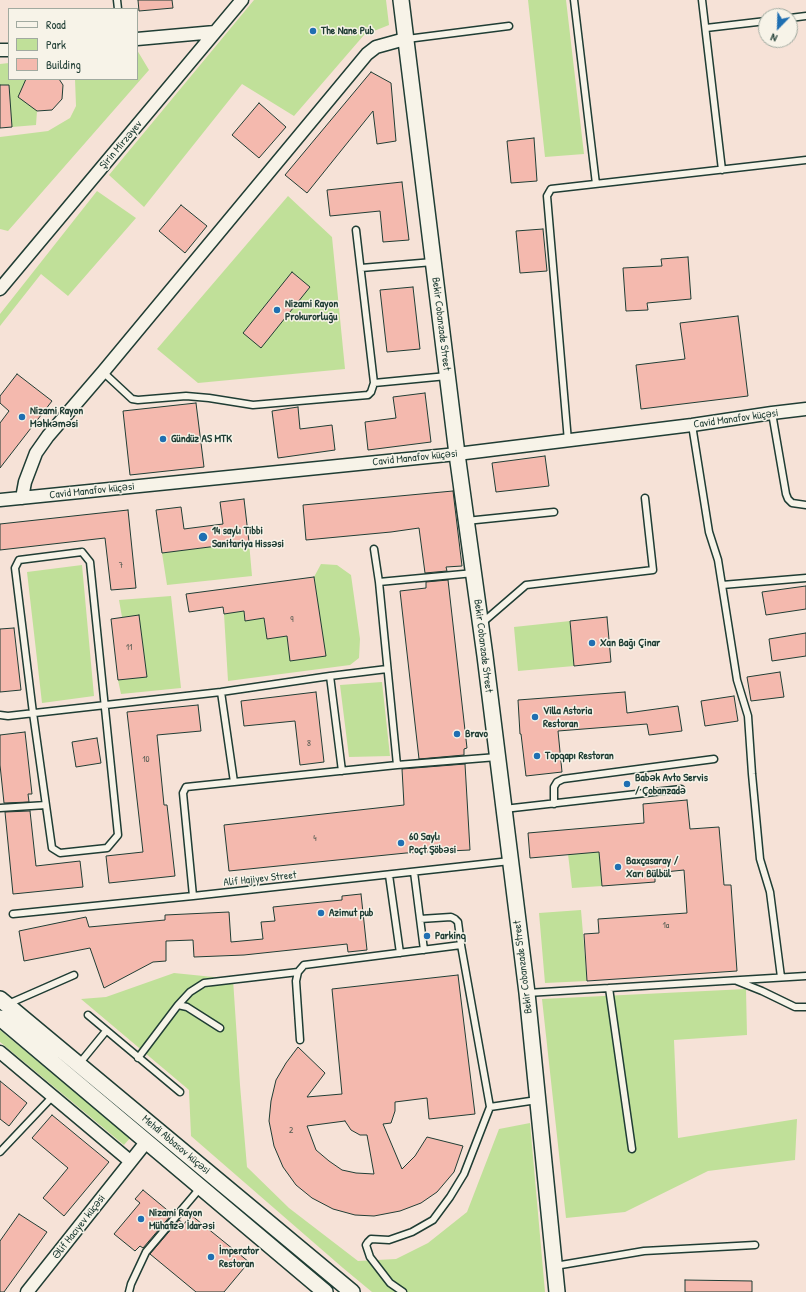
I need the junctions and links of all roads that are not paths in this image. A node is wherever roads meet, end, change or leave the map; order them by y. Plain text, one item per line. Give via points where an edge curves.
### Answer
1 (242, 0) edge
2 (401, 0) edge
3 (574, 0) edge
4 (702, 0) edge
5 (758, 22) edge
6 (509, 26) dead end
7 (706, 28) junction
8 (215, 32) junction
9 (138, 39) edge
10 (405, 39) junction
11 (806, 160) edge
12 (722, 170) junction
13 (596, 184) junction
14 (356, 230) dead end
15 (433, 262) junction
16 (361, 268) junction
17 (0, 289) edge
18 (103, 372) junction
19 (447, 376) junction
20 (374, 383) junction
21 (806, 409) edge
22 (772, 413) junction
23 (692, 425) junction
24 (568, 440) junction
25 (456, 454) junction
26 (22, 498) junction
27 (645, 498) dead end
28 (0, 500) edge
29 (806, 505) edge
30 (554, 512) dead end
31 (466, 521) junction
32 (374, 549) dead end
33 (474, 573) junction
34 (806, 578) edge
35 (379, 582) junction
36 (722, 585) junction
37 (480, 624) junction
38 (387, 669) junction
39 (330, 676) junction
40 (221, 692) junction
41 (105, 705) junction
42 (33, 713) junction
43 (0, 715) edge
44 (497, 757) junction
45 (714, 759) dead end
46 (397, 765) junction
47 (342, 771) junction
48 (234, 782) junction
49 (681, 789) dead end
50 (554, 804) junction
51 (46, 805) junction
52 (0, 808) edge
53 (504, 809) junction
54 (510, 860) junction
55 (414, 872) junction
56 (389, 875) junction
57 (193, 896) junction
58 (13, 914) dead end
59 (420, 919) junction
60 (461, 945) junction
61 (424, 950) junction
62 (400, 953) junction
63 (298, 972) junction
64 (74, 975) dead end
65 (806, 976) edge
66 (781, 977) junction
67 (733, 980) junction
68 (609, 988) junction
69 (527, 994) junction
70 (3, 1001) edge
71 (178, 1005) junction
72 (806, 1007) edge
73 (88, 1015) dead end
74 (0, 1018) edge
75 (220, 1028) dead end
76 (106, 1031) junction
77 (300, 1040) dead end
78 (0, 1052) edge
79 (138, 1058) junction
80 (79, 1064) junction
81 (180, 1092) dead end
82 (53, 1096) junction
83 (537, 1100) junction
84 (490, 1107) junction
85 (147, 1141) junction
86 (632, 1149) dead end
87 (1, 1150) edge
88 (130, 1161) junction
89 (201, 1187) junction
90 (755, 1245) dead end
91 (555, 1266) junction
92 (320, 1291) edge
93 (27, 1292) edge
94 (129, 1292) edge
95 (352, 1292) edge
96 (403, 1292) edge
97 (557, 1292) edge

1 - 8 street, Şirin Mirzəyev
2 - 10 street, Bekir Cobanzade Street
3 - 13 lane
4 - 7 lane
5 - 7 lane
6 - 10 lane
7 - 12 lane
8 - 9 street
8 - 17 street, Şirin Mirzəyev
10 - 15 street, Bekir Cobanzade Street
10 - 18 street via 376,47 367,54
11 - 12 lane
12 - 13 lane
13 - 24 lane via 551,189 547,196
14 - 16 lane
15 - 16 lane
15 - 19 street, Bekir Cobanzade Street
16 - 20 lane
18 - 20 lane via 132,399 186,396 253,405 368,395
18 - 26 street via 36,453
19 - 20 lane
19 - 25 street, Bekir Cobanzade Street
21 - 22 street, Cavid Manafov küçəsi
22 - 23 street, Cavid Manafov küçəsi
22 - 29 lane via 786,494 792,503
23 - 24 street, Cavid Manafov küçəsi
23 - 36 lane via 709,532 718,560
24 - 25 street, Cavid Manafov küçəsi
25 - 26 street, Cavid Manafov küçəsi
25 - 31 street, Bekir Cobanzade Street
26 - 28 street, Cavid Manafov küçəsi
27 - 37 lane via 653,570 526,585
30 - 31 lane
31 - 33 street, Bekir Cobanzade Street
32 - 35 lane
33 - 35 lane
33 - 37 street, Bekir Cobanzade Street
34 - 36 lane
35 - 38 lane
36 - 66 lane via 737,680 748,716 760,859 770,892
37 - 44 street, Bekir Cobanzade Street
38 - 39 lane
38 - 46 lane
39 - 40 lane
39 - 47 lane
40 - 41 lane
40 - 48 lane
41 - 42 lane
41 - 42 lane via 90,562 82,552 19,560 15,568
41 - 51 lane via 118,835 107,848 60,853 52,848
42 - 43 lane
42 - 51 lane
44 - 46 lane
44 - 53 street, Bekir Cobanzade Street
45 - 50 lane via 563,779 554,787
46 - 47 lane
47 - 48 lane
48 - 57 lane via 186,787 183,793
49 - 50 lane
50 - 53 lane
51 - 52 lane
53 - 54 street, Bekir Cobanzade Street
54 - 55 lane, Alif Hajiyev Street
54 - 69 street, Bekir Cobanzade Street
55 - 56 lane, Alif Hajiyev Street
55 - 59 lane
56 - 57 lane, Alif Hajiyev Street
56 - 62 lane
57 - 58 lane, Alif Hajiyev Street
59 - 60 lane via 455,919 458,922
59 - 61 lane
60 - 61 lane
60 - 84 lane
61 - 62 lane
62 - 63 lane via 304,965
63 - 71 lane via 204,983 190,992
63 - 77 lane via 296,981
64 - 70 lane
65 - 66 lane
66 - 67 lane
67 - 68 lane
67 - 72 lane via 795,1007
68 - 69 lane
68 - 86 lane
69 - 83 street, Bekir Cobanzade Street
70 - 80 street, Mehdi Abbasov küçəsi
71 - 75 lane via 187,1007
71 - 79 lane
73 - 76 lane
74 - 85 street, Mehdi Abbasov küçəsi
76 - 79 lane
76 - 80 lane
78 - 82 street
79 - 81 lane
80 - 95 street, Mehdi Abbasov küçəsi
82 - 87 lane
82 - 88 street
83 - 84 lane
83 - 91 street, Bekir Cobanzade Street
84 - 96 lane via 464,1174 433,1220 412,1232 389,1240 371,1239 366,1245 370,1257 390,1283
85 - 88 street, Əlif Hacıyev küçəsi
85 - 89 street, Mehdi Abbasov küçəsi
88 - 93 street, Əlif Hacıyev küçəsi
89 - 92 street, Mehdi Abbasov küçəsi
89 - 94 lane via 146,1252
90 - 91 lane via 644,1251
91 - 97 street, Bekir Cobanzade Street

